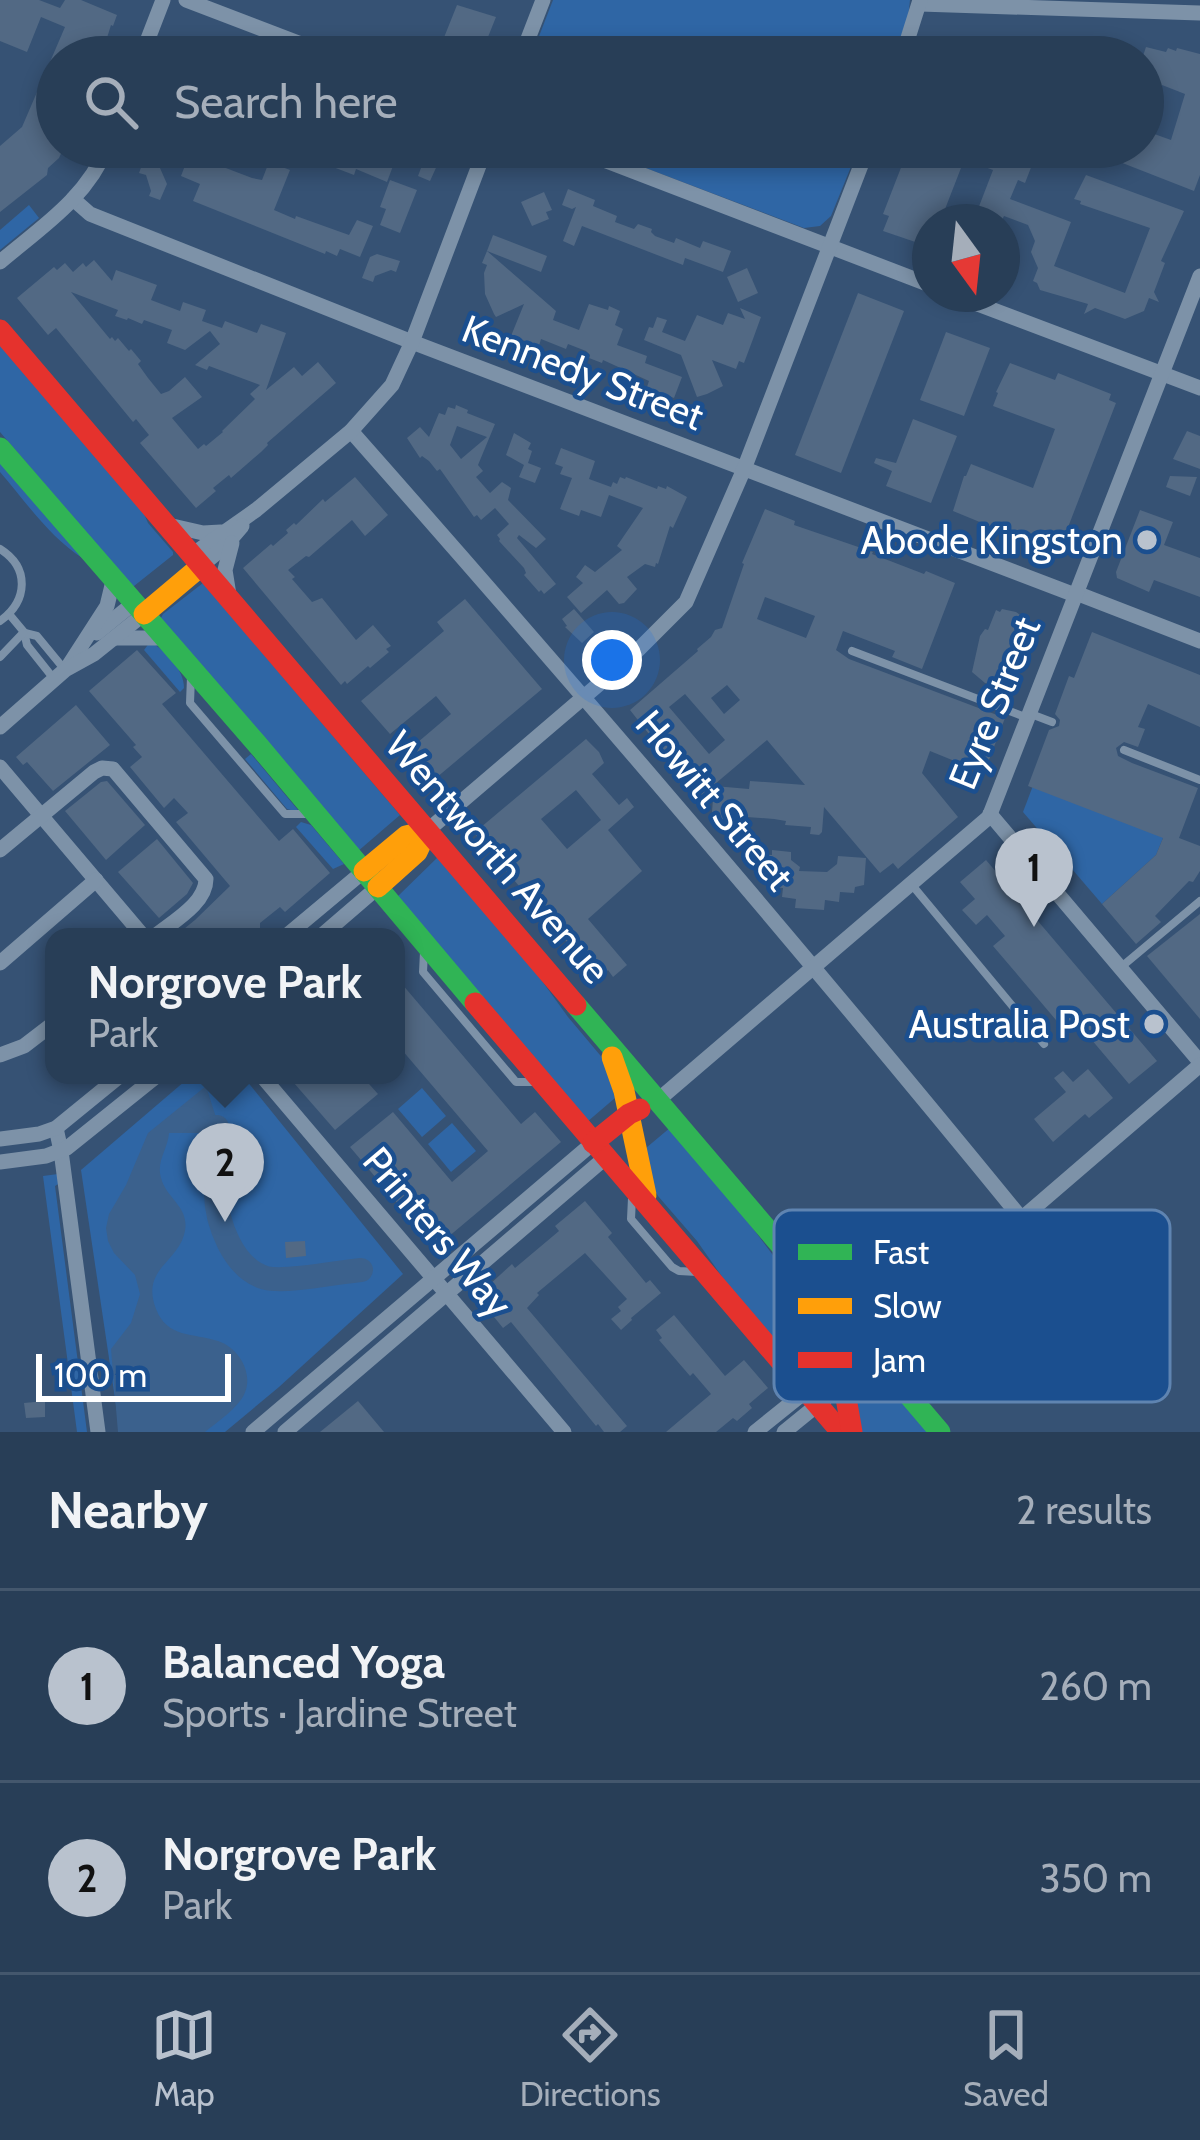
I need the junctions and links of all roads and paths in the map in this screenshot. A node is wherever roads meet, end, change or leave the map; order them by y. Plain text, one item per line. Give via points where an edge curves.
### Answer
1 (163, 0) edge
2 (186, 0) edge
3 (543, 0) edge
4 (920, 2) edge
5 (1200, 13) edge
6 (149, 36) edge
7 (280, 36) edge
8 (529, 36) edge
9 (909, 36) edge
10 (97, 168) edge
11 (478, 168) edge
12 (625, 168) edge
13 (860, 168) edge
14 (73, 199) junction
15 (830, 246) junction
16 (0, 262) edge
17 (1200, 276) edge
18 (912, 278) edge
19 (999, 312) edge
20 (0, 330) edge
21 (412, 342) junction
22 (1162, 374) junction
23 (1200, 388) edge
24 (351, 431) junction
25 (0, 448) edge
26 (744, 469) junction
27 (165, 524) junction
28 (231, 531) junction
29 (0, 549) edge
30 (196, 561) junction
31 (114, 577) junction
32 (1076, 594) junction
33 (230, 600) junction
34 (140, 608) junction
35 (9, 614) junction
36 (0, 621) edge
37 (24, 632) junction
38 (114, 638) junction
39 (165, 638) junction
40 (1200, 641) edge
41 (86, 642) junction
42 (852, 651) dead end
43 (0, 657) edge
44 (60, 675) junction
45 (584, 697) junction
46 (1029, 716) junction
47 (1052, 722) dead end
48 (0, 727) edge
49 (1124, 750) dead end
50 (0, 767) edge
51 (1200, 780) edge
52 (990, 814) junction
53 (40, 816) junction
54 (427, 831) junction
55 (0, 850) edge
56 (371, 879) junction
57 (96, 880) junction
58 (911, 884) junction
59 (1200, 901) edge
60 (321, 907) junction
61 (335, 923) junction
62 (136, 928) edge
63 (165, 928) edge
64 (296, 928) edge
65 (330, 928) edge
66 (0, 963) edge
67 (813, 967) junction
68 (1120, 968) junction
69 (45, 1030) edge
70 (602, 1034) junction
71 (1044, 1044) dead end
72 (0, 1055) edge
73 (1200, 1063) edge
74 (111, 1084) edge
75 (147, 1084) edge
76 (269, 1084) edge
77 (657, 1101) junction
78 (629, 1114) junction
79 (56, 1128) junction
80 (632, 1137) junction
81 (0, 1139) edge
82 (599, 1150) junction
83 (62, 1151) junction
84 (0, 1162) edge
85 (552, 1178) junction
86 (633, 1189) junction
87 (565, 1192) junction
88 (650, 1207) junction
89 (1014, 1210) edge
90 (1030, 1210) edge
91 (774, 1238) edge
92 (704, 1272) junction
93 (434, 1278) junction
94 (446, 1293) junction
95 (774, 1353) edge
96 (804, 1402) edge
97 (808, 1402) edge
98 (816, 1402) edge
99 (846, 1402) edge
100 (915, 1402) edge
101 (279, 1410) junction
102 (261, 1430) edge
103 (291, 1430) edge
104 (759, 1431) edge
105 (98, 1432) edge
106 (564, 1432) edge
107 (784, 1432) edge
108 (841, 1432) edge
109 (852, 1432) edge
110 (940, 1432) edge

1 - 6 street
2 - 7 street
3 - 8 street
4 - 5 street
4 - 9 street
10 - 14 street
11 - 21 street
12 - 15 street
13 - 15 street
14 - 16 street
14 - 21 street, Kennedy Street via 90,214
15 - 18 street
15 - 26 street
17 - 22 street, Eyre Street
19 - 22 street
20 - 27 main road, Wentworth Avenue
21 - 24 street via 392,385
21 - 26 street, Kennedy Street
22 - 23 street
22 - 32 street, Eyre Street
24 - 28 street
24 - 45 street, Howitt Street
25 - 31 main road
26 - 32 street, Kennedy Street
26 - 45 street via 686,602
27 - 28 street
27 - 30 main road, Wentworth Avenue
28 - 30 street via 224,547
28 - 33 street
29 - 35 lane via 22,577
30 - 33 main road, Wentworth Avenue
30 - 34 main road
31 - 34 main road
31 - 41 street
32 - 40 street, Kennedy Street
32 - 46 street, Eyre Street
33 - 54 main road, Wentworth Avenue
34 - 38 street
34 - 39 main road
34 - 41 street
35 - 36 lane
35 - 37 lane
37 - 43 lane
37 - 44 lane via 37,635
38 - 39 street
38 - 44 street
39 - 56 main road
41 - 44 street
42 - 46 lane
44 - 48 street
45 - 54 street
45 - 67 street, Howitt Street
46 - 47 lane
46 - 52 street, Eyre Street
49 - 51 lane
50 - 53 street
52 - 58 street, Eyre Street
52 - 68 street
53 - 55 street
53 - 57 street
53 - 63 street via 95,770 121,776 206,879 202,897
54 - 56 main road via 417,852
54 - 70 main road, Wentworth Avenue
56 - 60 street
56 - 61 street
56 - 82 main road
57 - 62 street
57 - 66 street
58 - 67 street, Eyre Street
58 - 71 lane
59 - 68 lane
60 - 61 street
60 - 64 street
61 - 65 street
67 - 77 street, Eyre Street
67 - 89 street, Howitt Street
68 - 73 street
69 - 72 street
70 - 77 main road, Wentworth Avenue
70 - 78 main road
73 - 90 street
74 - 79 street
75 - 83 street
76 - 93 street, Printers Way
77 - 78 main road, Eyre Street
77 - 80 main road, Eyre Street
77 - 91 main road, Wentworth Avenue
78 - 80 main road
78 - 82 main road, Eyre Street
79 - 81 street
79 - 83 street
80 - 82 main road, Eyre Street
80 - 88 main road
82 - 85 street, Eyre Street
82 - 86 main road
82 - 87 street, Eyre Street
83 - 84 street
83 - 105 street
85 - 87 street
85 - 93 street, Eyre Street
86 - 88 main road
86 - 92 lane via 630,1217 659,1252 675,1270
87 - 94 street, Eyre Street
88 - 92 main road
92 - 95 main road
93 - 94 street, Printers Way
93 - 101 street, Eyre Street
94 - 103 street, Eyre Street
94 - 106 street, Printers Way
96 - 104 street
97 - 107 street
98 - 108 main road
99 - 109 main road
100 - 110 main road, Wentworth Avenue
101 - 102 street, Eyre Street
101 - 103 street

